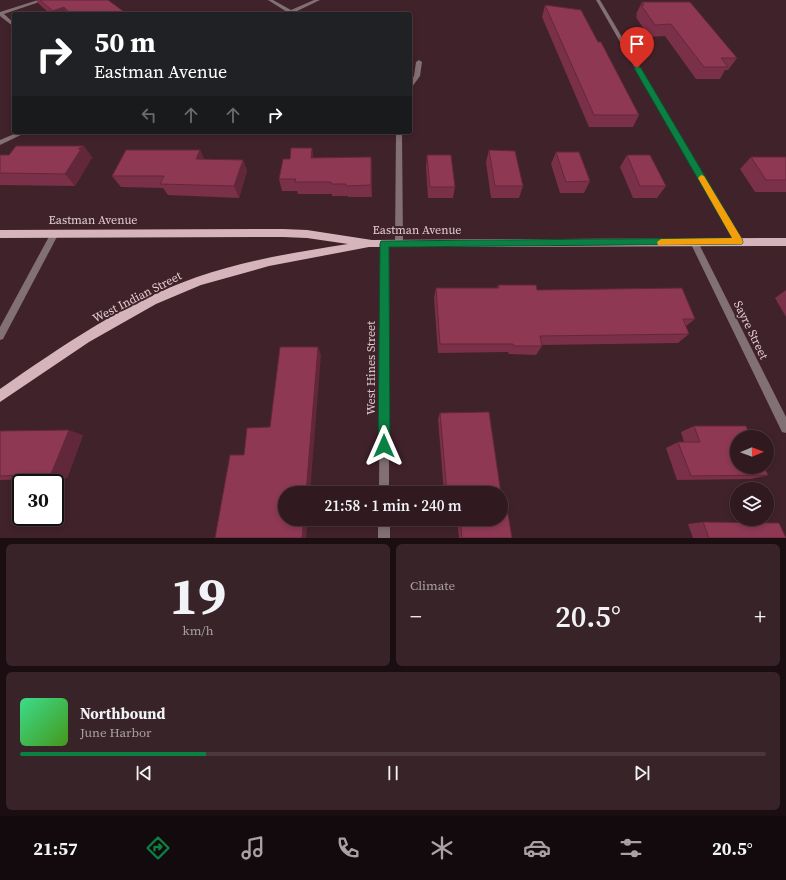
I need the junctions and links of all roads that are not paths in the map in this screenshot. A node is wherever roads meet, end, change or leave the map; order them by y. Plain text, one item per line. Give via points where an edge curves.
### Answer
1 (42, 0) edge
2 (270, 0) edge
3 (318, 0) edge
4 (598, 0) edge
5 (287, 12) edge
6 (290, 12) edge
7 (0, 14) edge
8 (12, 24) edge
9 (419, 62) dead end
10 (412, 84) edge
11 (20, 134) edge
12 (399, 134) edge
13 (0, 143) edge
14 (55, 233) junction
15 (0, 234) edge
16 (694, 242) junction
17 (739, 242) junction
18 (786, 242) edge
19 (372, 244) junction
20 (384, 244) junction
21 (399, 244) junction
22 (0, 336) edge
23 (0, 396) edge
24 (786, 428) edge
25 (384, 486) edge
26 (384, 526) edge
27 (384, 538) edge

1 - 7 street
2 - 5 street
3 - 6 street
4 - 17 street
7 - 8 street
9 - 10 street via 418,76
11 - 13 street
12 - 21 street
14 - 15 main road, Eastman Avenue
14 - 19 main road, Eastman Avenue via 283,233
14 - 22 street
16 - 17 main road, Eastman Avenue
16 - 21 main road, Eastman Avenue
16 - 24 street, Sayre Street
17 - 18 main road, Eastman Avenue
19 - 20 main road, Eastman Avenue
19 - 23 main road, West Indian Street via 280,259 211,277 177,290 117,320 57,356
20 - 21 main road, Eastman Avenue
20 - 25 street, West Hines Street
26 - 27 street

